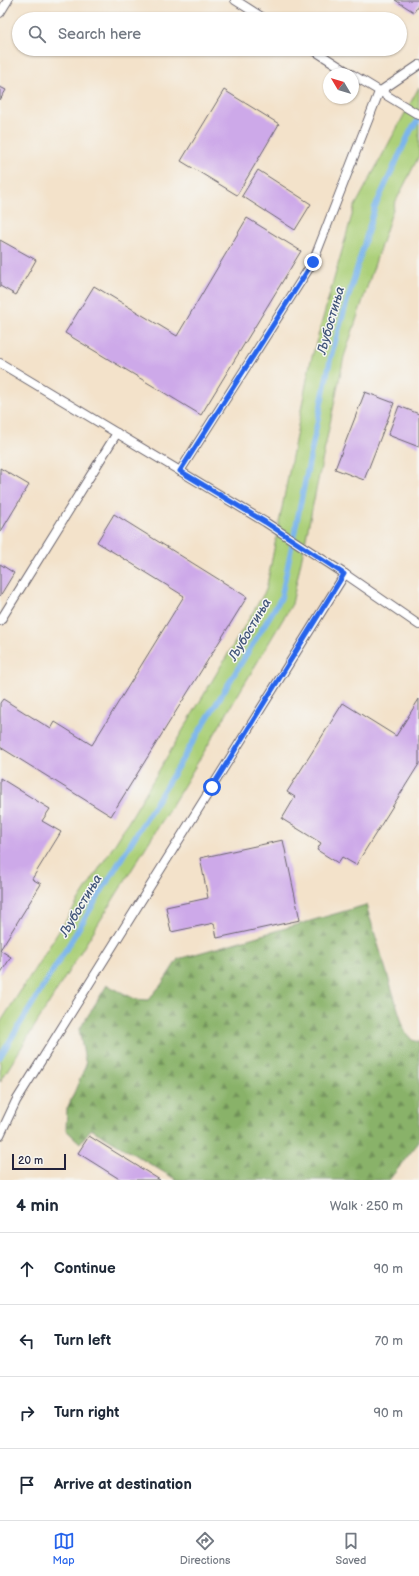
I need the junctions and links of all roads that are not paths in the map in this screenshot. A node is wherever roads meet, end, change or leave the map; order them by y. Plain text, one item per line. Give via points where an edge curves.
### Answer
1 (8, 0) edge
2 (235, 0) edge
3 (254, 12) edge
4 (0, 13) edge
5 (323, 56) edge
6 (419, 65) edge
7 (341, 68) edge
8 (359, 79) edge
9 (379, 92) junction
10 (419, 116) edge
11 (0, 363) edge
12 (117, 432) junction
13 (180, 471) junction
14 (344, 574) junction
15 (0, 621) edge
16 (419, 625) edge
17 (0, 1135) edge

1 - 4 lane
2 - 3 lane
5 - 7 lane
6 - 9 lane
8 - 9 lane
9 - 10 lane
9 - 13 lane via 313,262
11 - 12 lane
12 - 13 lane
12 - 15 lane
13 - 14 lane via 265,522
14 - 16 lane
14 - 17 lane via 16,1101

